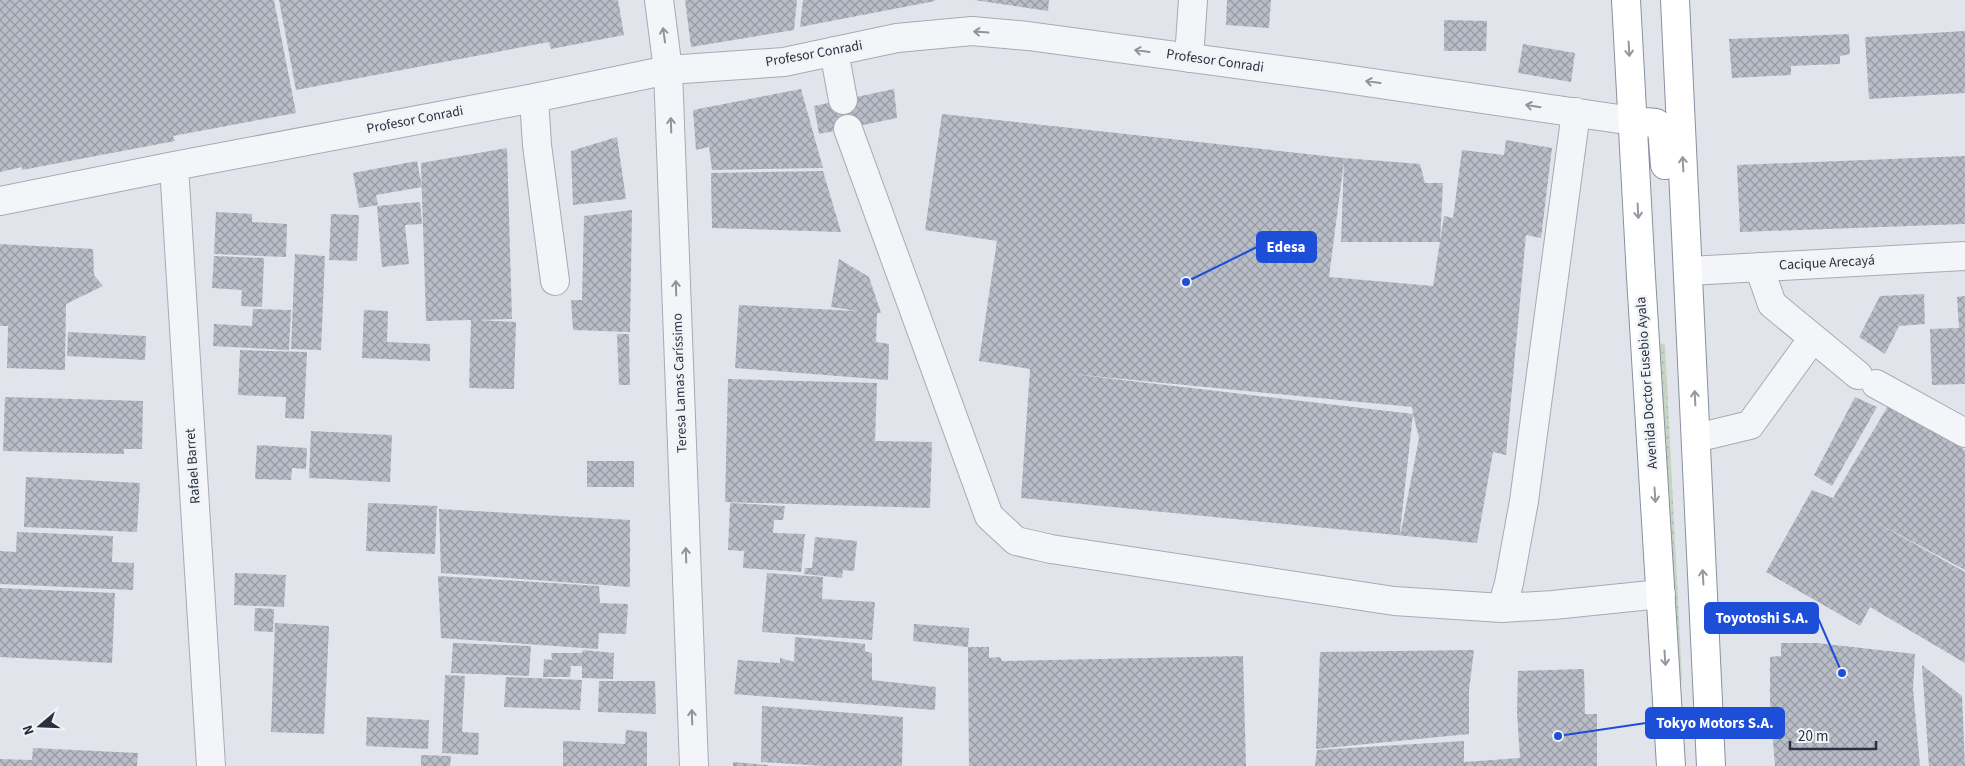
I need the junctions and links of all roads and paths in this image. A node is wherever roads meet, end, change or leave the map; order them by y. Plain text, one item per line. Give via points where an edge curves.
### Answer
1 (659, 0) edge
2 (1193, 0) edge
3 (1626, 0) edge
4 (1675, 0) edge
5 (834, 51) junction
6 (1189, 58) junction
7 (668, 70) junction
8 (534, 98) junction
9 (843, 100) dead end
10 (1576, 112) junction
11 (1633, 121) junction
12 (848, 129) dead end
13 (174, 166) junction
14 (0, 201) edge
15 (1965, 256) edge
16 (1759, 267) junction
17 (1689, 270) junction
18 (555, 281) dead end
19 (1692, 336) junction
20 (1813, 338) junction
21 (1965, 433) edge
22 (1696, 438) junction
23 (1661, 594) junction
24 (1502, 608) junction
25 (211, 766) edge
26 (694, 766) edge
27 (1671, 766) edge
28 (1711, 766) edge

7 -> 1 street, Teresa Lamas Caríssimo
2 - 6 street
3 -> 11 highway, Avenida Doctor Eusebio Ayala
17 -> 4 highway
6 -> 5 street, Profesor Conradi via 1028,36 972,32 897,38
5 - 7 street, Profesor Conradi via 784,62
5 - 9 street
10 -> 6 street, Profesor Conradi
7 - 8 street, Profesor Conradi
26 -> 7 street, Teresa Lamas Caríssimo
8 - 13 street, Profesor Conradi
8 - 18 street
10 - 11 street, Profesor Conradi
10 - 24 street via 1524,500
11 - 19 highway via 1656,123 1662,128 1672,308
11 -> 23 highway, Avenida Doctor Eusebio Ayala
12 - 24 street via 988,516 1016,541 1394,601
13 - 14 street, Profesor Conradi
13 - 25 street, Rafael Barret
15 - 16 street, Cacique Arecayá
16 - 17 street, Cacique Arecayá
16 - 20 street via 1772,304
17 - 19 highway
22 -> 19 highway
20 - 21 street via 1867,380
20 - 22 street via 1750,425
28 -> 22 highway
23 - 24 street
23 -> 27 highway, Avenida Doctor Eusebio Ayala

